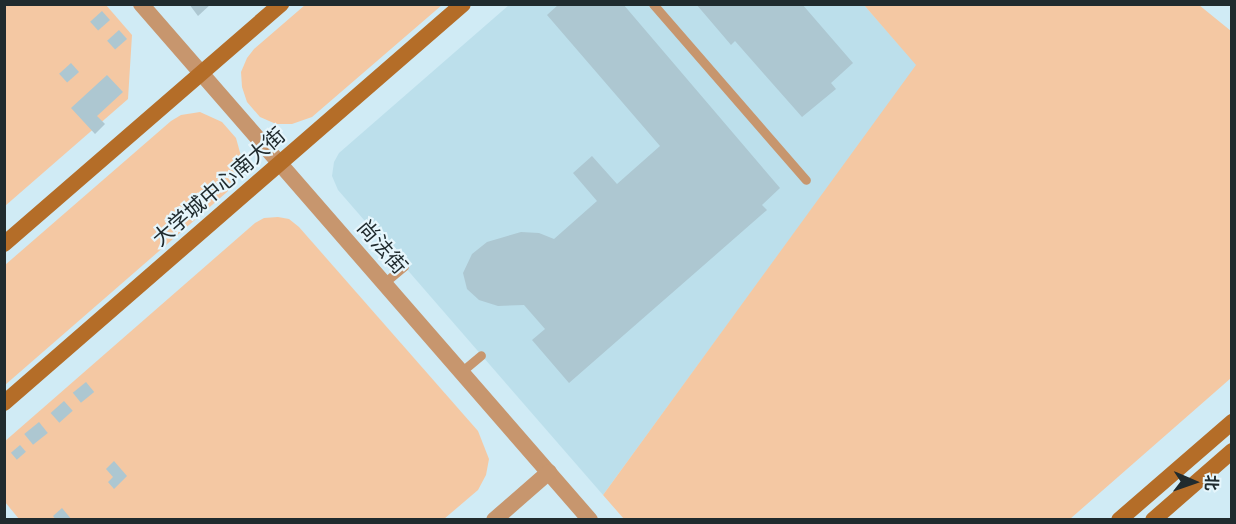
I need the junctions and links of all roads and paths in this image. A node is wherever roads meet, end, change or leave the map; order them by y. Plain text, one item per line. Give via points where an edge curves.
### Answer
1 (141, 4) edge
2 (281, 4) edge
3 (463, 4) edge
4 (653, 4) edge
5 (201, 74) junction
6 (280, 164) junction
7 (806, 180) dead end
8 (4, 244) edge
9 (404, 266) dead end
10 (384, 283) junction
11 (481, 355) dead end
12 (462, 372) junction
13 (4, 403) edge
14 (1232, 422) edge
15 (1232, 451) edge
16 (549, 472) junction
17 (494, 519) edge
18 (590, 519) edge
19 (1119, 519) edge
20 (1153, 519) edge

1 - 5 street, 尚法街
2 - 5 main road
3 - 6 main road, 大学城中心南大街
4 - 7 lane
5 - 6 street, 尚法街
5 - 8 main road
6 - 10 street, 尚法街
6 - 13 main road, 大学城中心南大街
9 - 10 lane
10 - 12 street, 尚法街
11 - 12 lane
12 - 16 street, 尚法街
14 - 19 main road
15 - 20 main road
16 - 17 street
16 - 18 street, 尚法街

